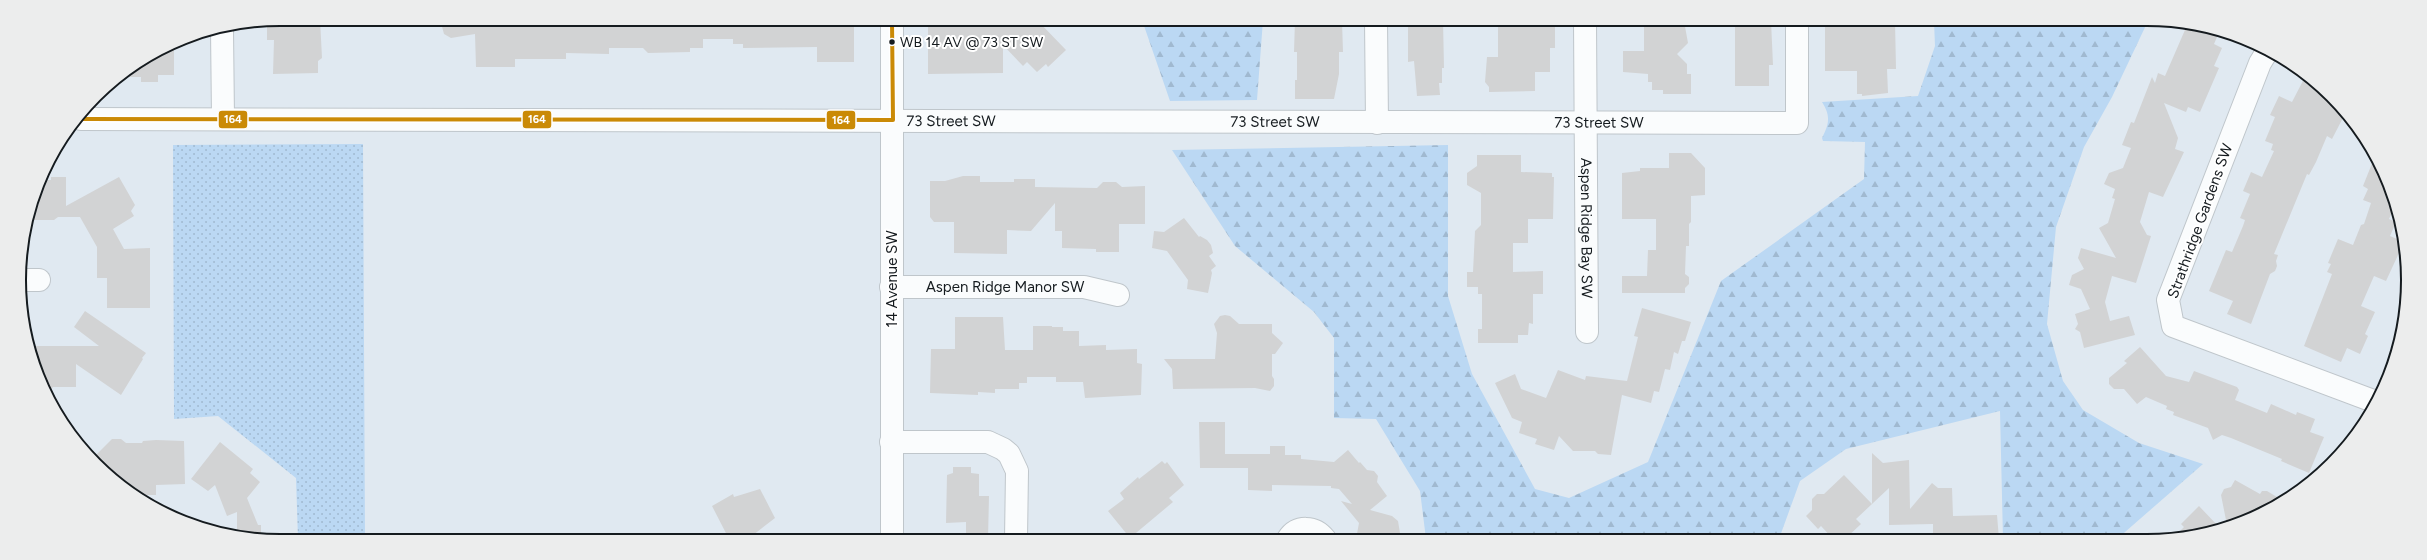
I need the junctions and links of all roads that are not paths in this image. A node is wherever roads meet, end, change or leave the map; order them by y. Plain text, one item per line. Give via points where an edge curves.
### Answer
1 (892, 26) edge
2 (1376, 26) edge
3 (1585, 26) edge
4 (1797, 26) edge
5 (222, 33) edge
6 (2265, 55) edge
7 (223, 118) junction
8 (84, 119) edge
9 (893, 120) junction
10 (1377, 123) junction
11 (1585, 124) junction
12 (891, 287) junction
13 (1118, 295) dead end
14 (1587, 332) dead end
15 (2371, 400) edge
16 (891, 442) junction
17 (892, 534) edge
18 (1016, 534) edge
19 (1293, 534) edge
20 (1319, 534) edge

1 - 9 street, 14 Avenue SW
2 - 10 street
3 - 11 street, Aspen Ridge Bay SW
4 - 11 street, 73 Street SW via 1797,123
5 - 7 street
6 - 15 street, Strathridge Gardens SW via 2168,300 2173,326
7 - 8 street, 73 Street SW
7 - 9 street, 73 Street SW
9 - 10 street, 73 Street SW
9 - 12 street, 14 Avenue SW
10 - 11 street, 73 Street SW
11 - 14 street, Aspen Ridge Bay SW
12 - 13 street, Aspen Ridge Manor SW via 1084,287
12 - 16 street, 14 Avenue SW
16 - 17 street, 14 Avenue SW
16 - 18 street via 988,442 1003,449 1014,462 1016,471
19 - 20 street via 1309,529

